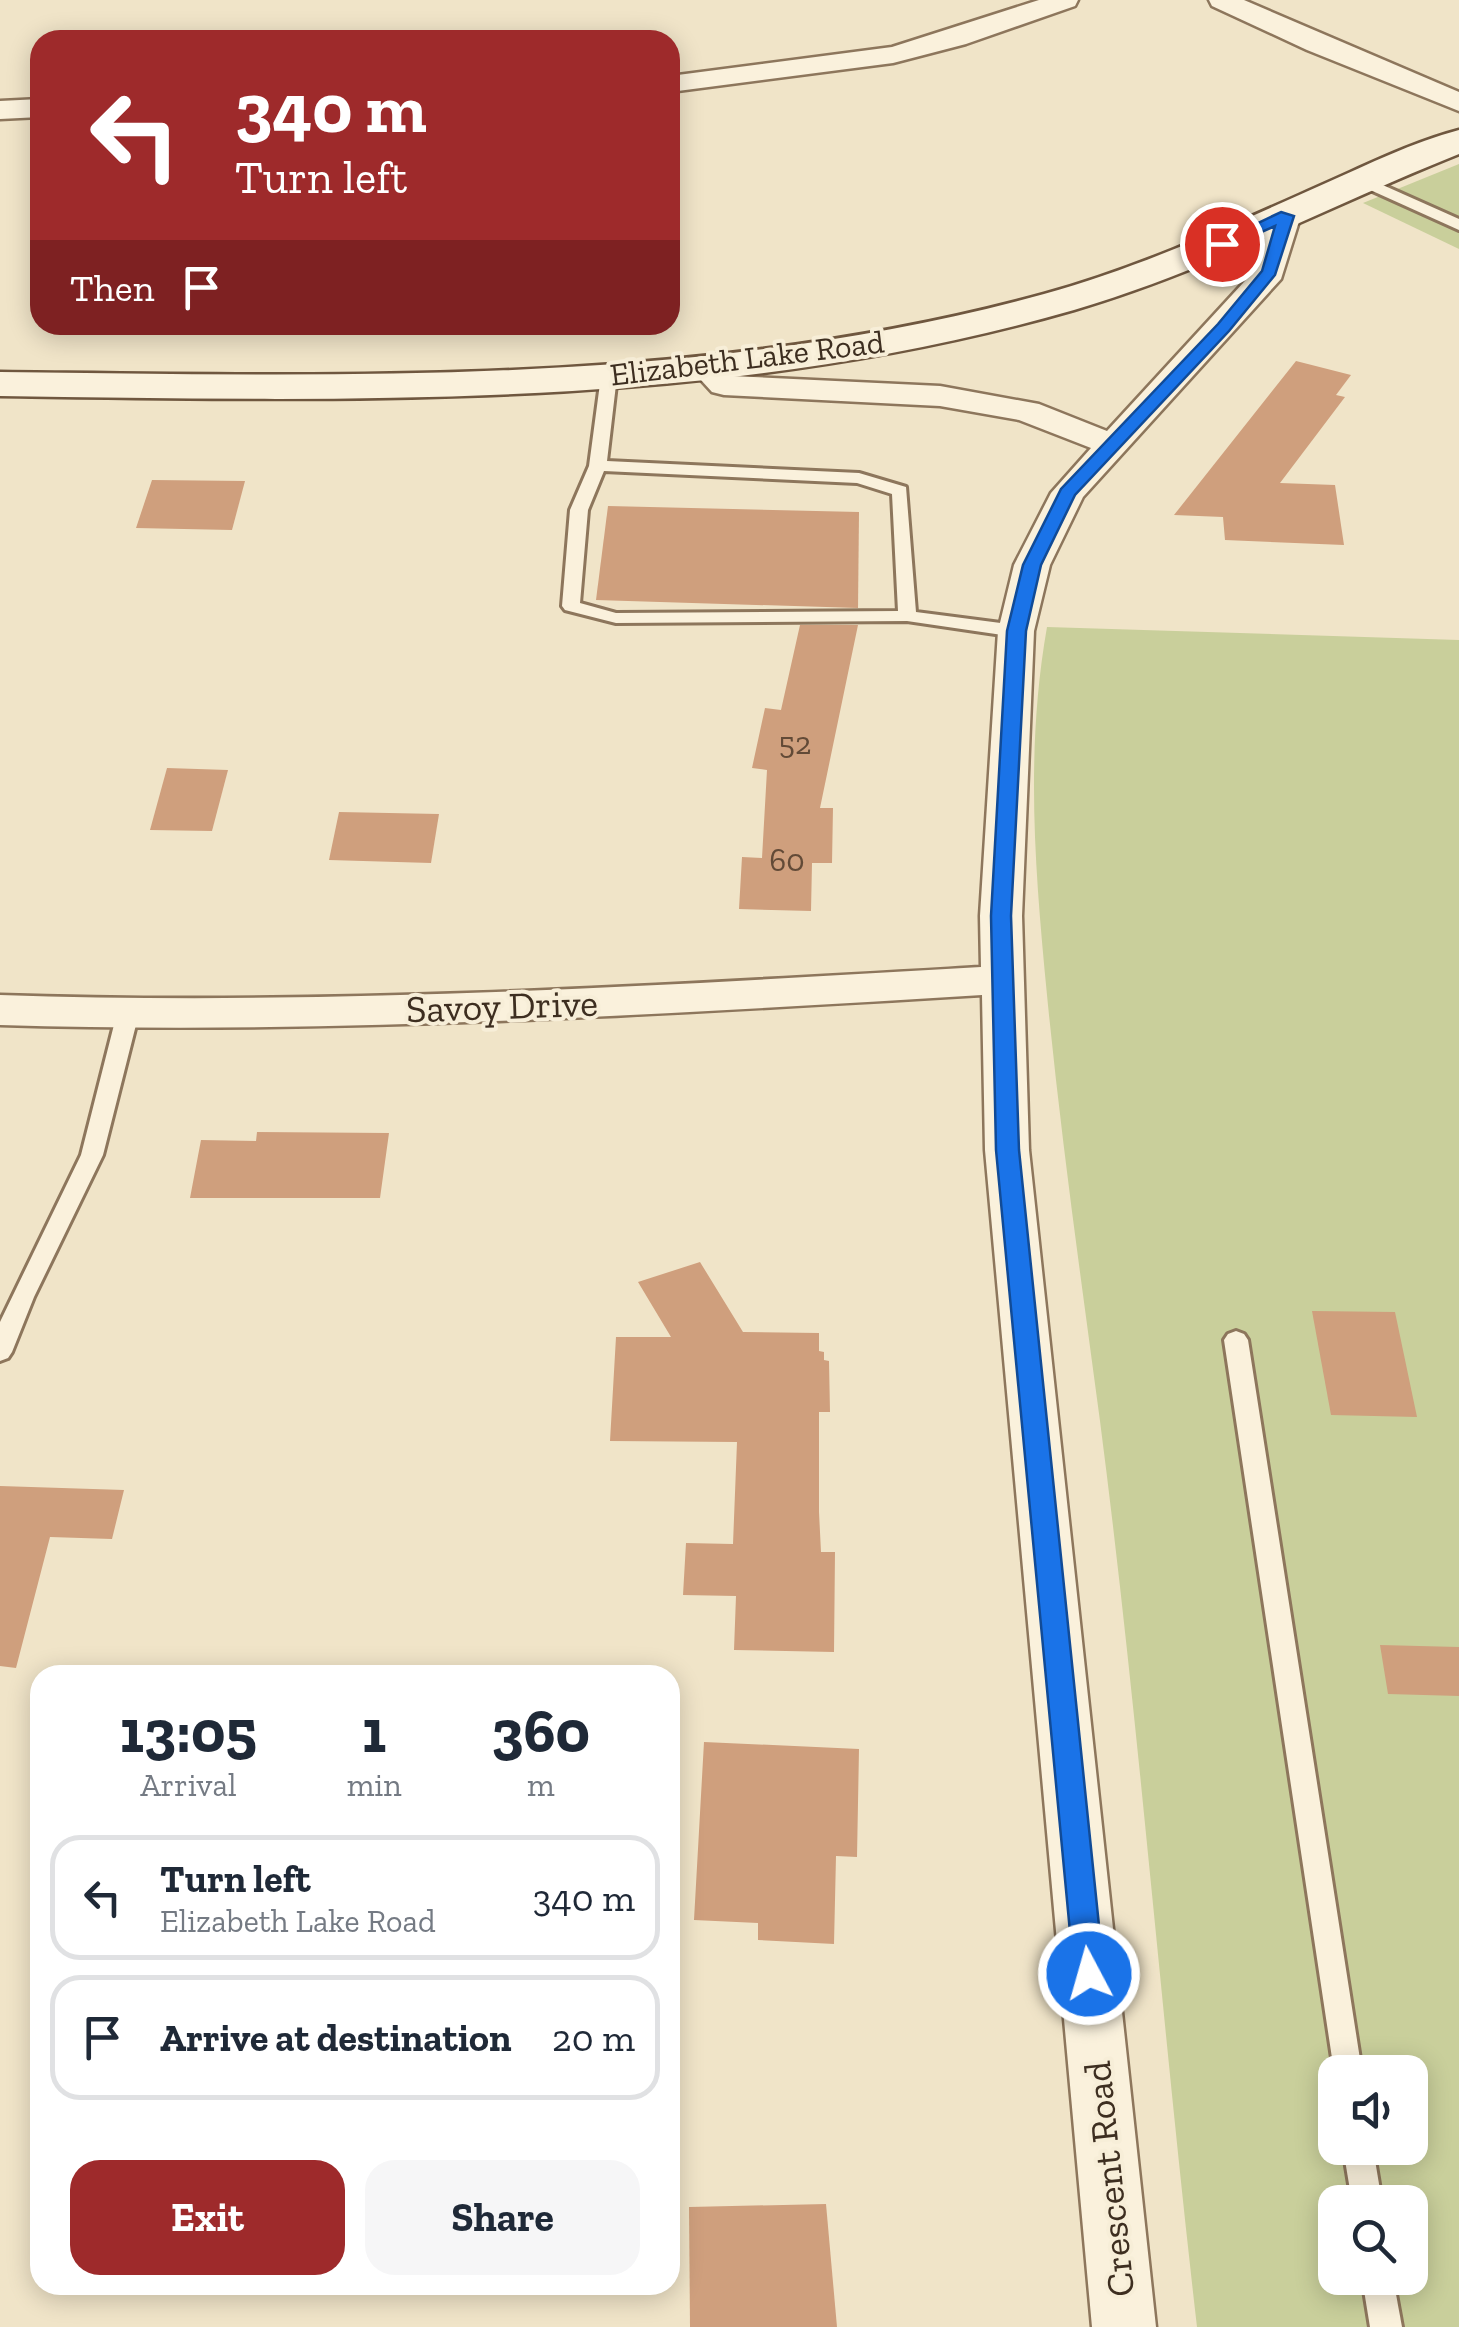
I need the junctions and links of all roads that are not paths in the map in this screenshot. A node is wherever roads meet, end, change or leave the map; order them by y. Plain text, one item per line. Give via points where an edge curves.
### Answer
1 (1065, 0) edge
2 (1222, 0) edge
3 (680, 83) edge
4 (1459, 102) edge
5 (30, 108) edge
6 (0, 110) edge
7 (1459, 141) edge
8 (1362, 181) junction
9 (1286, 216) junction
10 (1459, 225) edge
11 (706, 368) junction
12 (609, 376) junction
13 (0, 384) edge
14 (1112, 444) junction
15 (598, 466) junction
16 (907, 616) junction
17 (1016, 631) junction
18 (1003, 980) junction
19 (0, 1010) edge
20 (128, 1013) junction
21 (1236, 1340) dead end
22 (0, 1352) edge
23 (1344, 2055) edge
24 (1381, 2295) edge
25 (1124, 2327) edge
26 (1386, 2327) edge

1 - 3 street via 892,55
2 - 4 street
5 - 6 street
7 - 8 street, Elizabeth Lake Road
8 - 9 street, Elizabeth Lake Road
8 - 10 lane
9 - 11 street, Elizabeth Lake Road via 1153,271 1027,311 861,347
9 - 14 street, Crescent Road via 1270,272
11 - 12 street, Elizabeth Lake Road
11 - 14 street via 724,384 940,396 1027,411
12 - 13 street, Elizabeth Lake Road via 384,384
12 - 15 lane
14 - 17 street, Crescent Road via 1068,492 1032,565
15 - 16 lane via 859,478 900,491
15 - 16 lane via 579,510 571,606 616,618
16 - 17 lane
17 - 18 street, Crescent Road
18 - 20 street, Savoy Drive via 338,1013
18 - 25 street, Crescent Road via 1007,1150
19 - 20 street, Savoy Drive
20 - 22 lane via 92,1155
21 - 23 lane
24 - 26 lane

